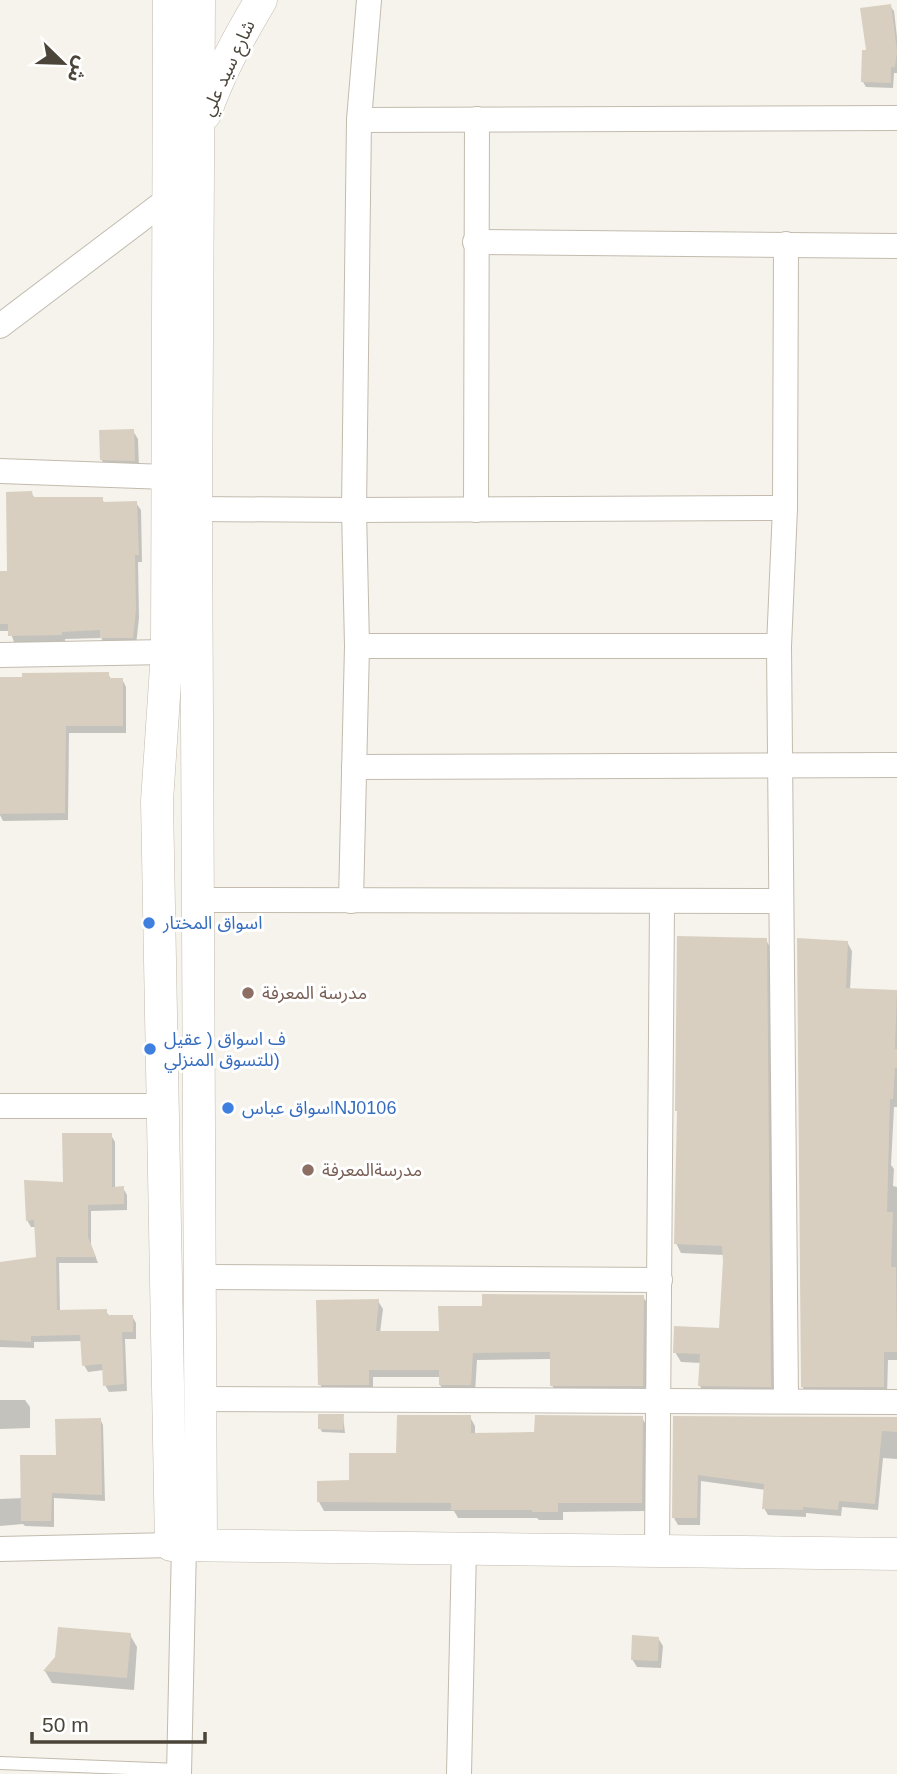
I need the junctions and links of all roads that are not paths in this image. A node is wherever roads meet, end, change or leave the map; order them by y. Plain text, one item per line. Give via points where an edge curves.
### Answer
1 (169, 0) edge
2 (199, 0) edge
3 (261, 0) edge
4 (369, 0) edge
5 (897, 118) edge
6 (359, 120) junction
7 (477, 120) junction
8 (197, 138) junction
9 (167, 200) junction
10 (475, 242) junction
11 (786, 244) junction
12 (897, 246) edge
13 (0, 326) edge
14 (0, 471) edge
15 (167, 477) junction
16 (785, 508) junction
17 (196, 509) junction
18 (354, 510) junction
19 (476, 510) junction
20 (357, 646) junction
21 (779, 646) junction
22 (167, 652) junction
23 (0, 655) edge
24 (780, 765) junction
25 (897, 765) edge
26 (354, 767) junction
27 (198, 799) junction
28 (157, 801) junction
29 (199, 900) junction
30 (351, 901) junction
31 (781, 901) junction
32 (662, 903) junction
33 (0, 1106) edge
34 (163, 1106) junction
35 (201, 1277) junction
36 (660, 1280) junction
37 (201, 1399) junction
38 (660, 1399) junction
39 (786, 1400) junction
40 (897, 1402) edge
41 (186, 1545) junction
42 (464, 1548) junction
43 (0, 1549) edge
44 (657, 1551) junction
45 (897, 1554) edge
46 (0, 1763) edge
47 (179, 1772) edge
48 (459, 1774) edge

1 - 9 street
2 - 8 street
3 - 8 street, شارع سيد علي via 213,90
4 - 6 street
5 - 7 street
6 - 7 street
6 - 18 street
7 - 10 street
8 - 17 street
9 - 13 street
9 - 15 street
10 - 11 street
10 - 19 street
11 - 12 street
11 - 16 street
14 - 15 street
15 - 22 street
16 - 19 street
16 - 21 street
17 - 18 street
17 - 27 street
18 - 19 street
18 - 20 street
20 - 21 street
20 - 26 street
21 - 24 street
22 - 23 street
22 - 28 street
24 - 25 street
24 - 26 street
24 - 31 street
26 - 30 street
27 - 28 street
27 - 29 street
28 - 34 street
29 - 30 street
29 - 35 street
30 - 32 street
31 - 32 street
31 - 39 street
32 - 36 street
33 - 34 street
34 - 41 street
35 - 36 street
35 - 37 street
36 - 38 street
37 - 38 street
37 - 41 street
38 - 39 street
38 - 44 street
39 - 40 street
41 - 42 street
41 - 43 street
41 - 47 street
42 - 44 street
42 - 48 street
44 - 45 street
46 - 47 lane

